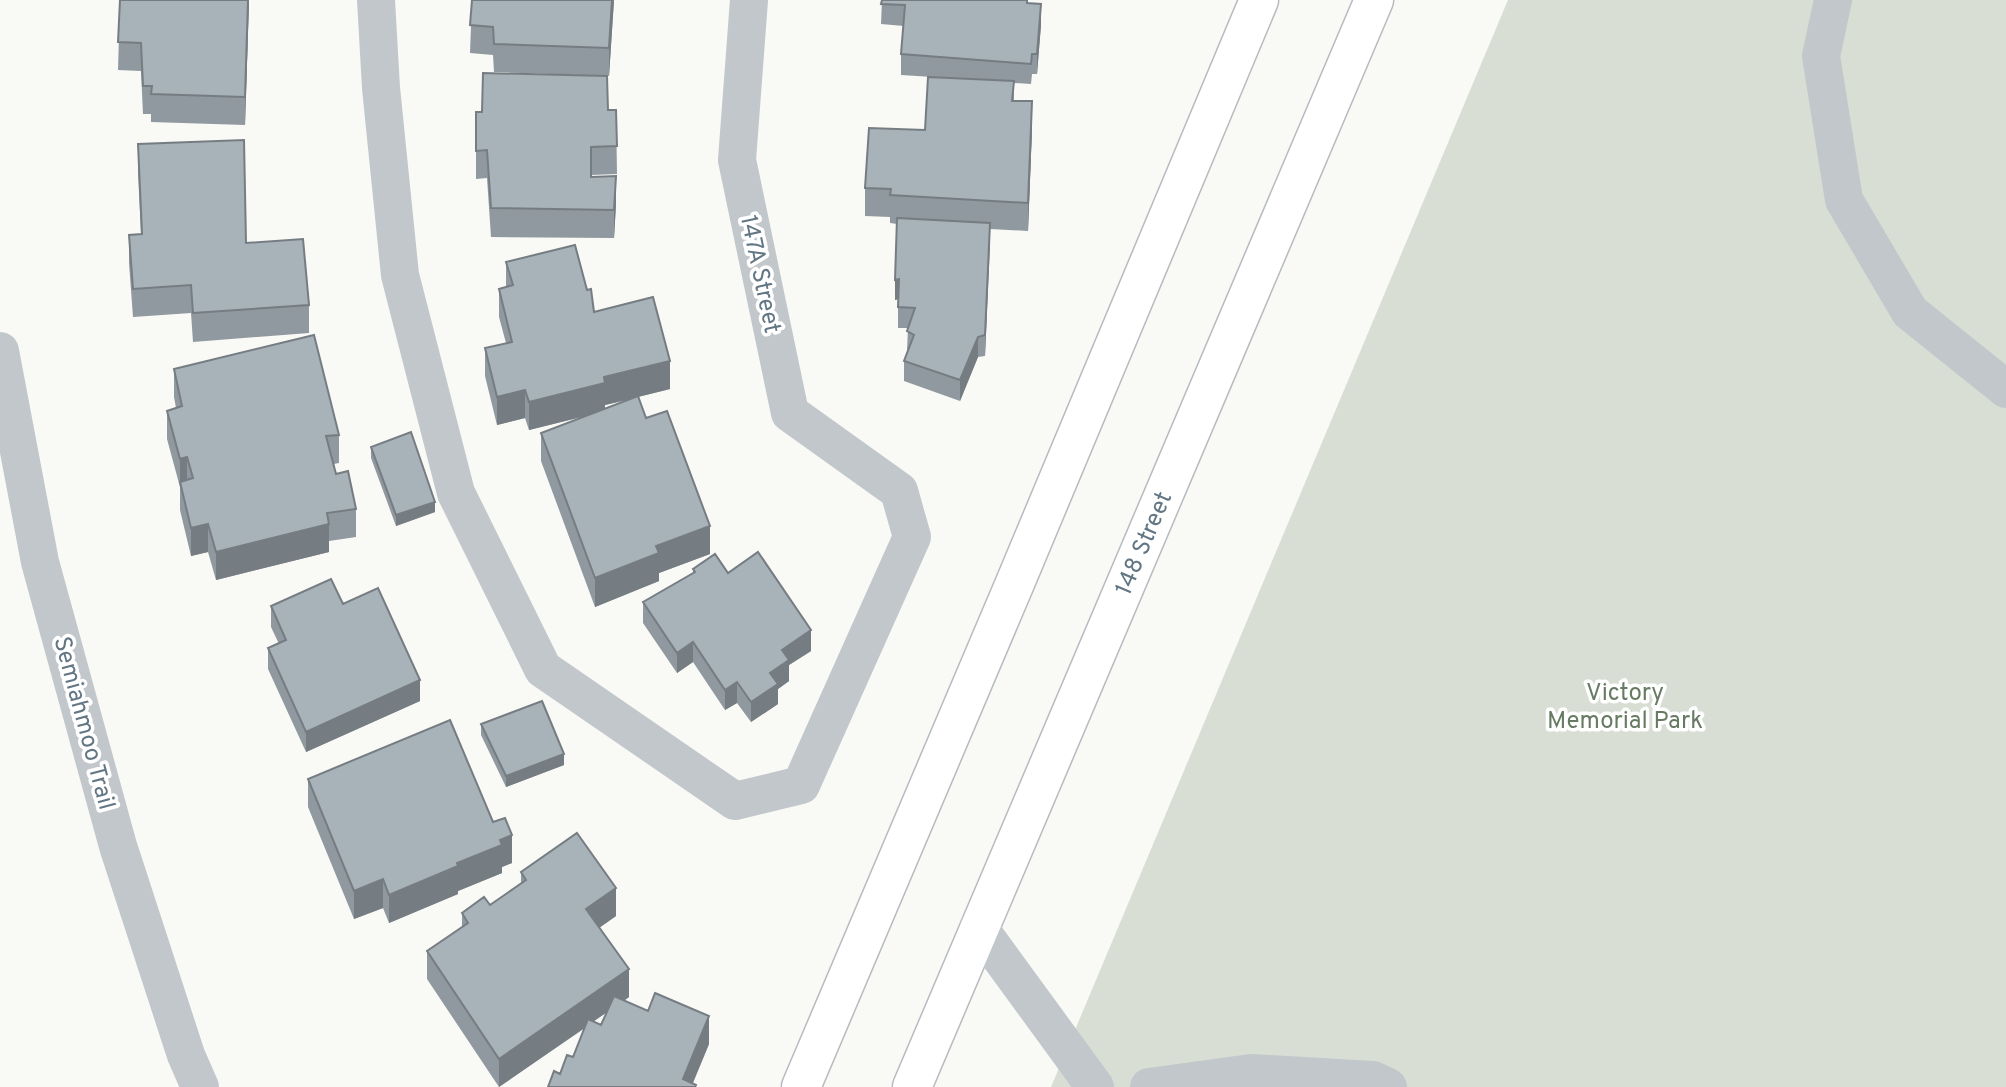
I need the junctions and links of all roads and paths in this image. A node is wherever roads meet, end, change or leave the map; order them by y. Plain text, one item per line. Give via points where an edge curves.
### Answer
1 (376, 0) edge
2 (749, 0) edge
3 (1259, 0) edge
4 (1374, 0) edge
5 (1833, 0) edge
6 (0, 351) edge
7 (2006, 389) edge
8 (979, 928) junction
9 (200, 1087) edge
10 (801, 1087) edge
11 (912, 1087) edge
12 (1095, 1087) edge
13 (1149, 1087) edge
14 (1388, 1087) edge

1 - 2 street, 147A Street via 400,275 456,493 543,669 735,800 801,785 912,537 899,491 790,413 737,160
3 - 10 main road
4 - 8 main road, 148 Street
5 - 7 street via 1821,56 1843,200 1910,312
6 - 9 street, Semiahmoo Trail via 40,562 118,846
8 - 11 main road, 148 Street
8 - 12 street
13 - 14 street via 1251,1073 1373,1080

